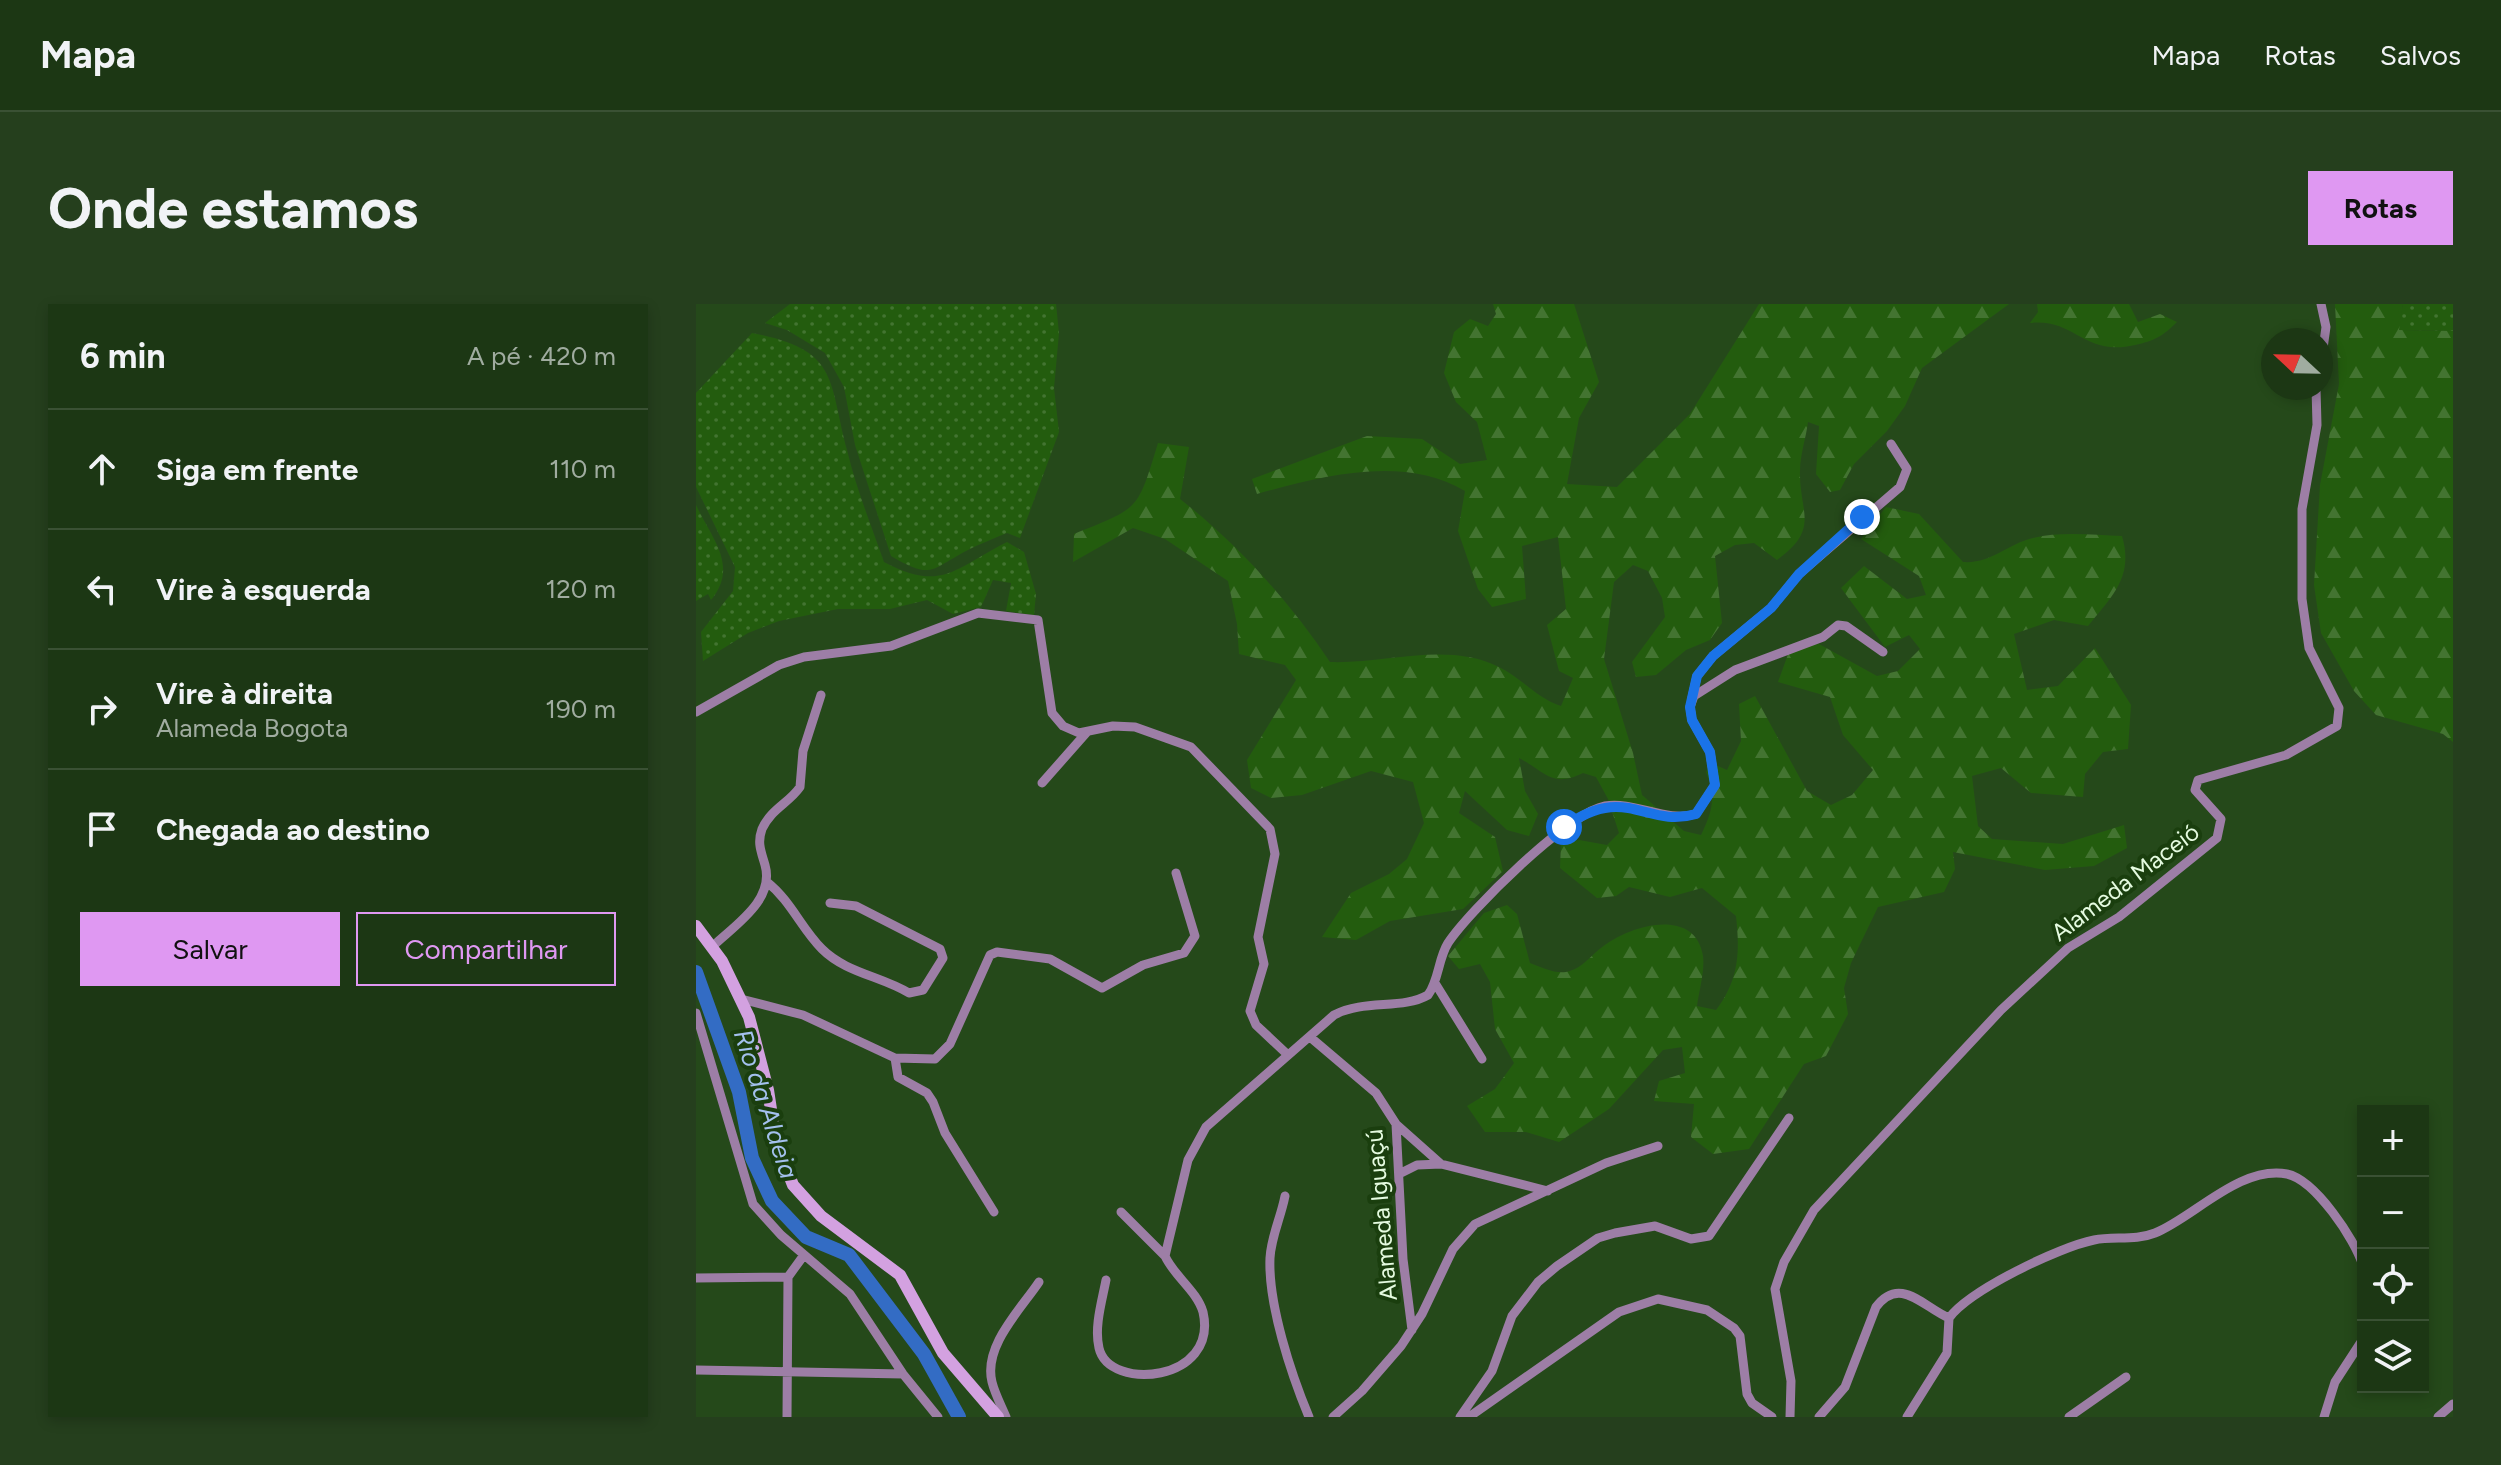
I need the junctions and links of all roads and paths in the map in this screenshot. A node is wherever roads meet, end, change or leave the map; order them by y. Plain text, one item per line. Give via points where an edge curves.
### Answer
1 (2321, 304) edge
2 (2326, 328) edge
3 (2316, 400) edge
4 (1891, 444) dead end
5 (1883, 652) dead end
6 (821, 695) dead end
7 (1691, 702) junction
8 (696, 712) edge
9 (1087, 732) junction
10 (1042, 783) dead end
11 (1176, 873) dead end
12 (767, 882) junction
13 (830, 903) dead end
14 (696, 926) edge
15 (713, 946) junction
16 (1435, 983) junction
17 (741, 999) junction
18 (696, 1013) edge
19 (1310, 1037) junction
20 (1288, 1055) junction
21 (895, 1058) junction
22 (1482, 1059) dead end
23 (1789, 1118) dead end
24 (1396, 1124) junction
25 (1658, 1146) dead end
26 (1441, 1164) junction
27 (1399, 1174) junction
28 (1548, 1191) junction
29 (1285, 1196) dead end
30 (994, 1212) dead end
31 (1121, 1212) dead end
32 (2357, 1250) edge
33 (804, 1255) junction
34 (1165, 1256) junction
35 (788, 1277) junction
36 (696, 1278) edge
37 (1106, 1280) dead end
38 (1039, 1282) dead end
39 (1949, 1318) junction
40 (1412, 1330) junction
41 (2357, 1348) edge
42 (696, 1370) edge
43 (787, 1374) junction
44 (903, 1374) junction
45 (2126, 1377) dead end
46 (2453, 1404) edge
47 (787, 1417) edge
48 (938, 1417) edge
49 (998, 1417) edge
50 (1006, 1417) edge
51 (1309, 1417) edge
52 (1333, 1417) edge
53 (1460, 1417) edge
54 (1469, 1417) edge
55 (1772, 1417) edge
56 (1790, 1417) edge
57 (1819, 1417) edge
58 (1907, 1417) edge
59 (2069, 1417) edge
60 (2324, 1417) edge
61 (2438, 1417) edge

1 - 2 street
3 - 56 street, Alameda Maceió via 2302,509 2302,599 2309,648 2339,708 2337,726 2286,755 2198,780 2195,790 2221,819 2217,838 2119,917 2068,948 2001,1010 1820,1202 1784,1262 1775,1289 1791,1381
4 - 7 street via 1907,469 1900,487 1713,656 1697,676
5 - 7 street via 1838,625 1823,637 1735,670 1699,690
6 - 12 street via 803,751 800,787 772,812 760,833
7 - 16 street via 1692,720 1710,752 1715,783 1696,814 1608,806 1583,814 1453,937
8 - 9 street via 804,657 891,646 978,613 1038,620 1052,713 1069,730
9 - 10 street
9 - 20 street via 1135,727 1191,747 1270,829 1275,854 1258,937 1264,964 1250,1011 1256,1025
11 - 21 street via 1195,936 1184,953 1143,965 1102,988 1050,959 997,952 984,962 942,1053 935,1059
12 - 13 street via 784,895 820,948 840,964 909,993 923,990 943,958 940,949 856,906
12 - 15 street via 755,906
14 - 15 street
15 - 17 street
16 - 19 street via 1422,998 1343,1010
16 - 22 street
17 - 21 street via 803,1015
17 - 49 street via 758,1046 781,1159 793,1185 821,1216 900,1275 943,1353
18 - 33 street via 753,1204
19 - 20 street
19 - 24 street, Alameda Iguaçú via 1376,1093
20 - 34 street via 1199,1138 1184,1174
21 - 30 street via 898,1077 933,1102 945,1133
23 - 53 street via 1709,1236 1691,1239 1655,1226 1609,1234 1546,1274 1512,1316 1492,1371
24 - 26 street
24 - 27 street, Alameda Iguaçú
25 - 28 street
26 - 27 street via 1417,1165
26 - 28 street
27 - 40 street, Alameda Iguaçú
28 - 40 street via 1467,1231
29 - 51 street via 1271,1249 1271,1274
31 - 34 street
32 - 39 street via 2300,1179 2265,1174 2200,1204 2153,1234 2091,1241 2027,1268 1979,1291
33 - 35 street
33 - 44 street via 850,1294
34 - 37 street via 1203,1315 1198,1348 1176,1369 1145,1374 1117,1368 1103,1358 1097,1339
35 - 36 street
35 - 43 street
38 - 50 street via 993,1357 992,1382
39 - 57 street via 1910,1294 1886,1297 1876,1307 1845,1387
39 - 58 street via 1942,1362
40 - 52 street via 1383,1368
41 - 60 street via 2335,1382
42 - 43 street
43 - 44 street
43 - 47 street
44 - 48 street
45 - 59 street
46 - 61 street
54 - 55 street via 1619,1312 1658,1299 1707,1310 1734,1328 1740,1336 1747,1394

